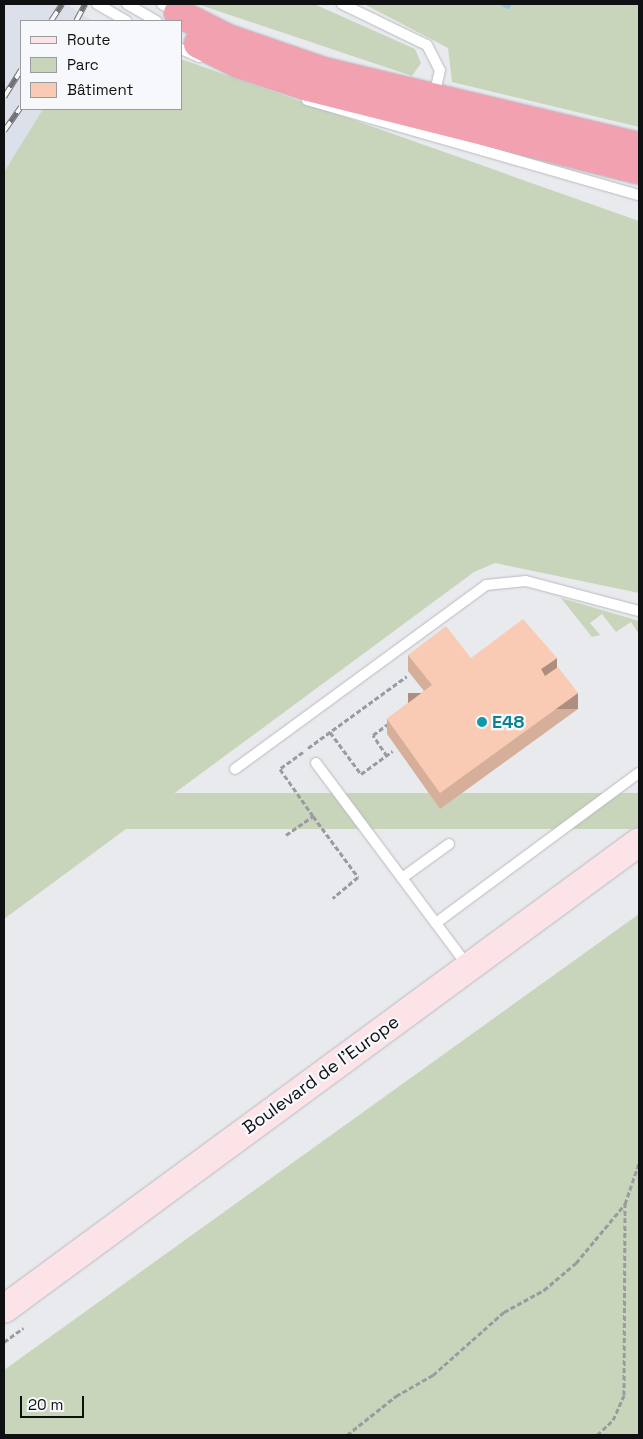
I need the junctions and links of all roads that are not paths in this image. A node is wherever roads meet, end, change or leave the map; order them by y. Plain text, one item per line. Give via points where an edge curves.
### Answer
1 (97, 4) edge
2 (127, 4) edge
3 (342, 4) edge
4 (169, 18) edge
5 (125, 20) edge
6 (182, 22) edge
7 (182, 27) edge
8 (182, 49) edge
9 (434, 98) junction
10 (639, 146) edge
11 (639, 170) edge
12 (639, 195) edge
13 (639, 611) edge
14 (316, 764) dead end
15 (235, 769) dead end
16 (639, 773) edge
17 (639, 842) edge
18 (449, 844) dead end
19 (402, 878) junction
20 (436, 923) junction
21 (469, 967) junction
22 (4, 1308) edge

1 - 5 lane
2 - 4 lane
3 - 9 lane via 426,45 440,70
6 - 9 highway via 291,62
7 - 11 highway via 239,64 308,87
8 - 12 lane via 263,85 328,107
9 - 10 highway
13 - 15 lane via 526,581 486,585
14 - 19 lane
16 - 20 lane
17 - 21 main road, Boulevard de l'Europe
18 - 19 lane
19 - 20 lane
20 - 21 lane
21 - 22 main road, Boulevard de l'Europe

